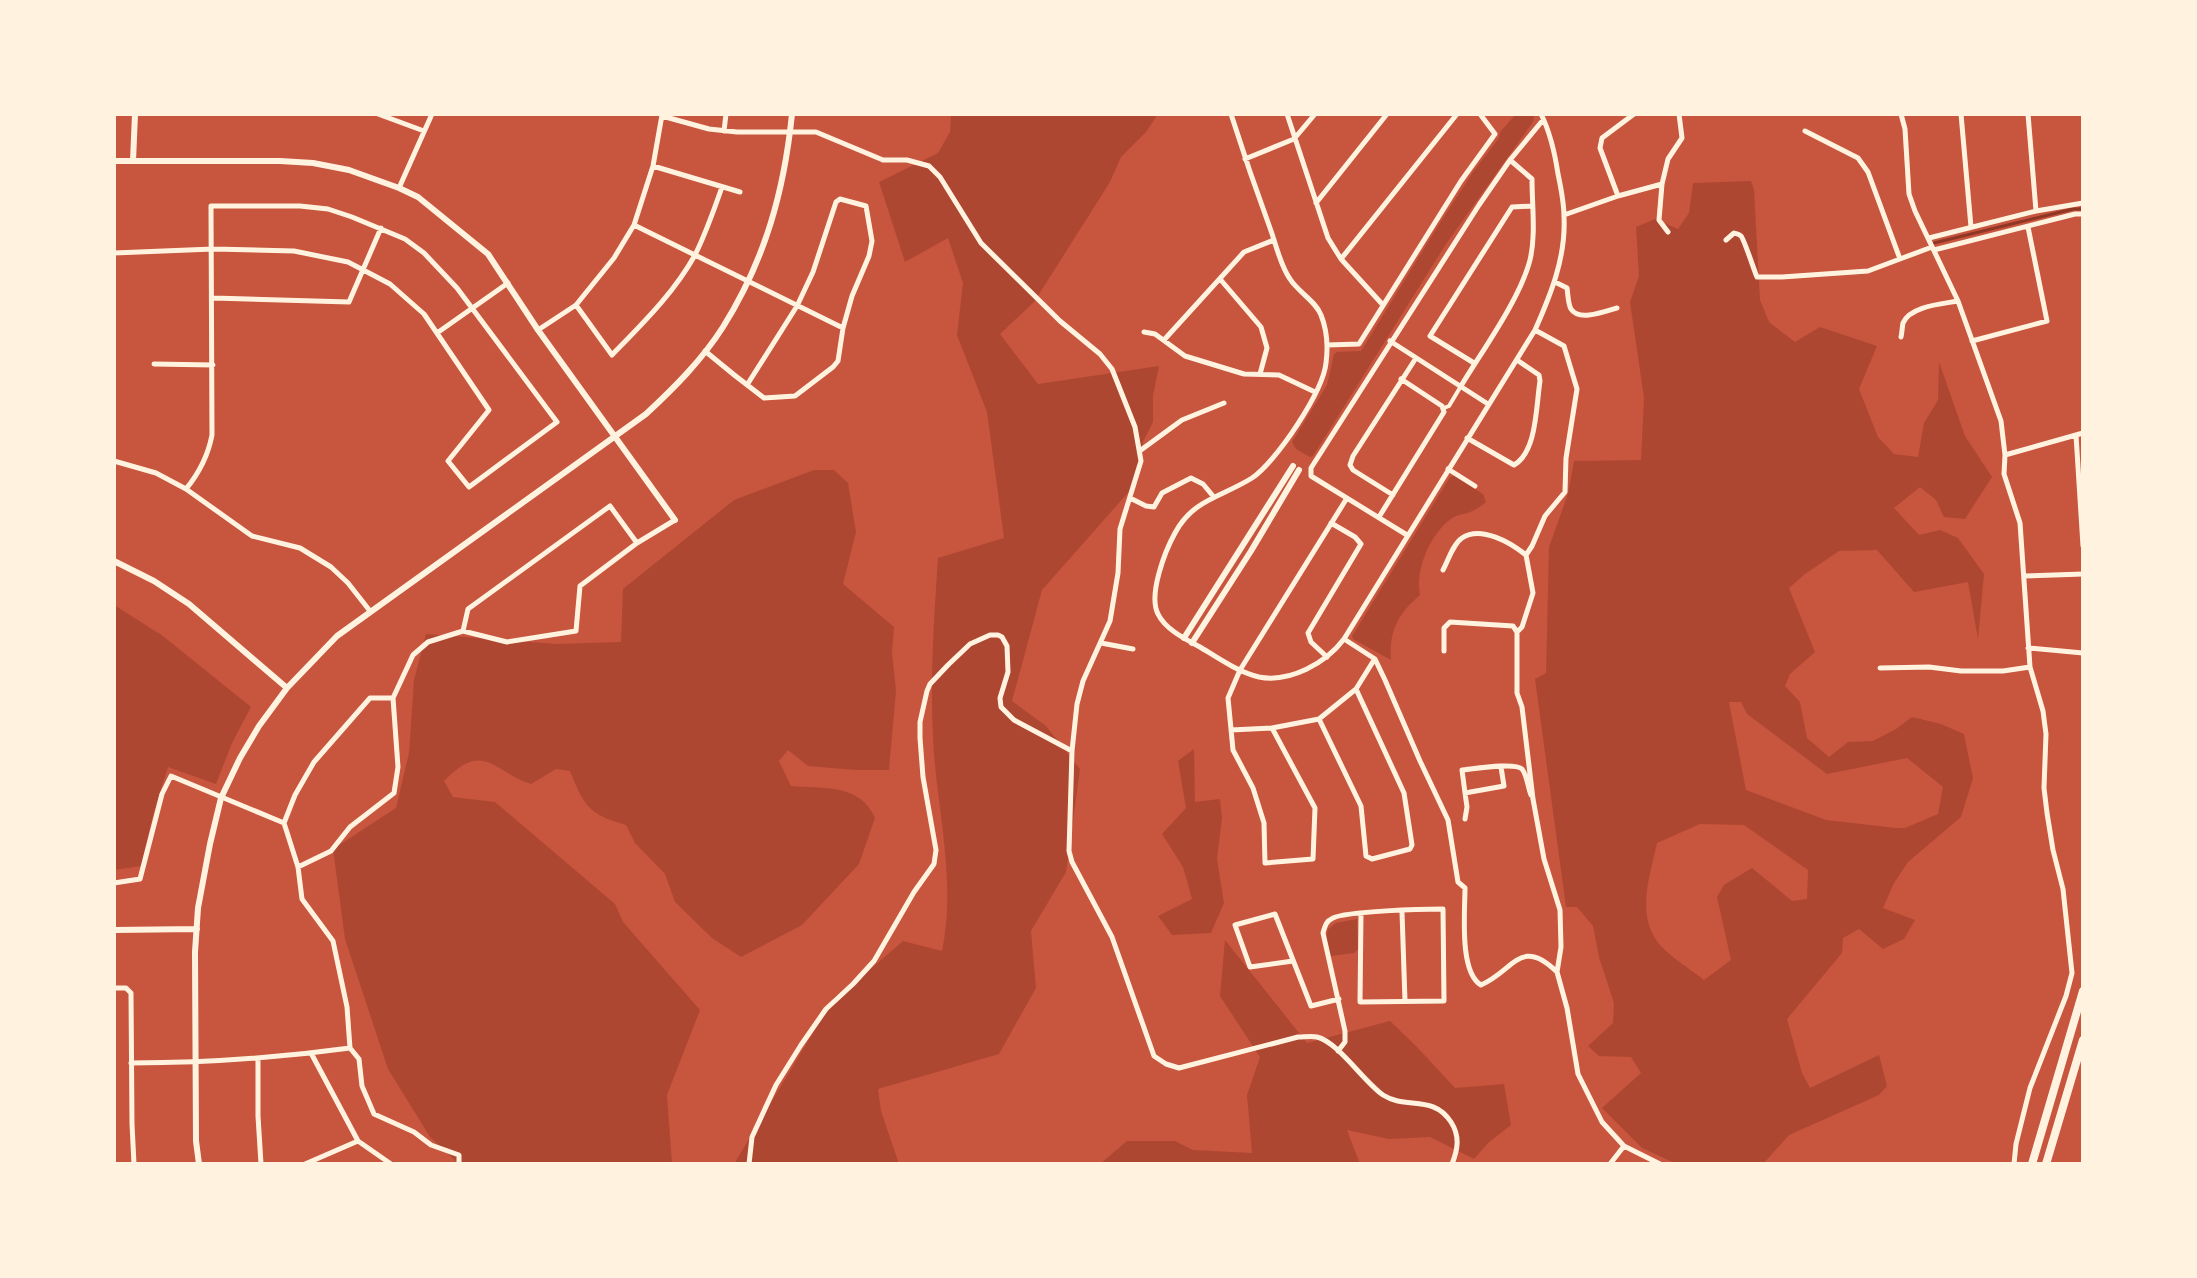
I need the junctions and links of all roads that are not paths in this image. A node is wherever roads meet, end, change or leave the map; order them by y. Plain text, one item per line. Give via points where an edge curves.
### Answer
1 (135, 114) edge
2 (378, 114) edge
3 (432, 114) edge
4 (726, 114) edge
5 (792, 114) edge
6 (1231, 114) edge
7 (1287, 114) edge
8 (1315, 114) edge
9 (1387, 114) edge
10 (1457, 114) edge
11 (1480, 114) edge
12 (1634, 114) edge
13 (1679, 114) edge
14 (1901, 114) edge
15 (1961, 114) edge
16 (2028, 114) edge
17 (662, 115) edge
18 (1542, 117) edge
19 (424, 131) junction
20 (724, 131) junction
21 (1805, 131) dead end
22 (790, 132) junction
23 (1294, 139) junction
24 (1245, 159) junction
25 (1510, 160) junction
26 (114, 161) edge
27 (133, 161) junction
28 (653, 166) junction
29 (1662, 184) junction
30 (722, 187) junction
31 (399, 188) junction
32 (740, 192) dead end
33 (1618, 196) junction
34 (1316, 203) junction
35 (2083, 203) edge
36 (1532, 206) junction
37 (2036, 211) junction
38 (2083, 214) edge
39 (1564, 215) junction
40 (634, 225) junction
41 (1971, 227) junction
42 (2028, 227) junction
43 (381, 228) junction
44 (1668, 232) dead end
45 (1929, 238) junction
46 (1274, 240) junction
47 (1726, 240) dead end
48 (213, 249) junction
49 (1933, 249) junction
50 (114, 253) edge
51 (695, 255) junction
52 (1341, 259) junction
53 (1900, 259) junction
54 (363, 270) junction
55 (1220, 279) junction
56 (748, 282) junction
57 (1555, 282) junction
58 (508, 283) junction
59 (213, 298) junction
60 (1958, 301) junction
61 (576, 305) junction
62 (1383, 305) junction
63 (797, 306) junction
64 (472, 308) junction
65 (1617, 308) dead end
66 (843, 328) junction
67 (538, 330) junction
68 (1535, 330) junction
69 (1144, 332) dead end
70 (437, 333) junction
71 (1901, 337) dead end
72 (1164, 340) junction
73 (1390, 341) junction
74 (1972, 341) junction
75 (1327, 345) junction
76 (705, 351) junction
77 (1416, 358) junction
78 (1517, 360) junction
79 (1474, 363) junction
80 (154, 364) dead end
81 (213, 365) junction
82 (1260, 374) junction
83 (1401, 379) junction
84 (747, 385) junction
85 (1461, 386) junction
86 (1315, 392) junction
87 (1224, 403) dead end
88 (1488, 404) junction
89 (1444, 408) junction
90 (2080, 434) edge
91 (616, 436) junction
92 (1467, 438) junction
93 (1140, 450) junction
94 (2005, 455) junction
95 (114, 461) edge
96 (1448, 469) junction
97 (1475, 486) dead end
98 (186, 489) junction
99 (1393, 495) junction
100 (1213, 496) junction
101 (1130, 498) junction
102 (1347, 498) junction
103 (1379, 518) junction
104 (675, 520) joint
105 (1331, 523) junction
106 (1407, 535) junction
107 (637, 543) junction
108 (2083, 546) edge
109 (1526, 555) junction
110 (114, 561) edge
111 (1443, 570) dead end
112 (2083, 574) edge
113 (2024, 576) junction
114 (370, 611) junction
115 (463, 631) junction
116 (1517, 632) junction
117 (1184, 638) junction
118 (1344, 639) junction
119 (1101, 643) junction
120 (1192, 643) junction
121 (2028, 648) junction
122 (1133, 649) dead end
123 (1444, 651) dead end
124 (2083, 653) edge
125 (1327, 657) junction
126 (1375, 659) junction
127 (2030, 667) junction
128 (1880, 668) dead end
129 (1240, 670) junction
130 (287, 688) junction
131 (1356, 689) junction
132 (393, 698) junction
133 (1319, 719) junction
134 (1272, 728) junction
135 (1231, 730) junction
136 (1072, 751) junction
137 (1501, 767) junction
138 (1465, 793) junction
139 (221, 798) junction
140 (1533, 799) junction
141 (1465, 819) dead end
142 (284, 823) junction
143 (298, 867) junction
144 (114, 883) edge
145 (1402, 912) junction
146 (1361, 913) junction
147 (197, 929) junction
148 (114, 930) edge
149 (1293, 961) junction
150 (1557, 972) junction
151 (114, 988) edge
152 (2083, 991) edge
153 (1339, 999) junction
154 (1405, 1001) junction
155 (2083, 1040) edge
156 (350, 1048) junction
157 (1338, 1051) junction
158 (311, 1053) junction
159 (2083, 1058) edge
160 (258, 1059) junction
161 (131, 1063) junction
162 (196, 1063) junction
163 (2066, 1099) junction
164 (358, 1141) junction
165 (1624, 1146) junction
166 (134, 1164) edge
167 (199, 1164) edge
168 (261, 1164) edge
169 (305, 1164) edge
170 (391, 1164) edge
171 (459, 1164) edge
172 (749, 1164) edge
173 (1452, 1164) edge
174 (1610, 1164) edge
175 (1660, 1164) edge
176 (2014, 1164) edge
177 (2032, 1164) edge
178 (2046, 1164) edge

1 - 27 street
2 - 19 street
3 - 19 street
4 - 20 street
5 - 22 street
6 - 24 street
7 - 23 street
8 - 23 street
9 - 34 street
10 - 52 street
11 - 62 street via 1495,134
12 - 33 street via 1602,138 1600,148
13 - 29 street via 1682,138 1668,159
14 - 45 street via 1909,194
15 - 41 street
16 - 37 street
17 - 20 street
17 - 28 street
18 - 25 street
18 - 39 street
19 - 31 street
20 - 22 street
21 - 53 street via 1858,158
22 - 56 street via 774,218
22 - 93 street via 816,132 883,160 929,166 981,243 1106,360
23 - 24 street
23 - 34 street
24 - 46 street
25 - 36 street via 1532,179
25 - 73 street
26 - 27 street
27 - 31 street via 313,163
28 - 30 street
28 - 40 street
29 - 33 street
29 - 44 street via 1659,220
30 - 32 street
30 - 51 street
31 - 58 street via 463,232 488,254
33 - 39 street
34 - 52 street
35 - 37 street
36 - 79 street via 1530,261
36 - 79 street via 1512,207 1430,336
37 - 41 street
38 - 42 street
39 - 57 street
40 - 51 street
40 - 61 street
41 - 45 street
42 - 49 street
42 - 74 street via 2047,321
43 - 48 street via 328,209 211,206
43 - 54 street
43 - 64 street via 424,253
45 - 49 street
46 - 55 street via 1244,252
46 - 75 street via 1289,279 1320,311
47 - 53 street via 1734,233 1743,238 1757,277 1868,271
48 - 50 street
48 - 54 street via 294,251
48 - 59 street
49 - 53 street
49 - 60 street
51 - 56 street
51 - 61 street via 651,315 612,355
52 - 62 street
54 - 59 street via 349,302
54 - 70 street via 390,284
55 - 72 street
55 - 82 street via 1261,327 1267,348
56 - 63 street
56 - 76 street
57 - 65 street via 1567,288 1571,310 1577,314
57 - 68 street
58 - 64 street
58 - 67 street
59 - 81 street
60 - 71 street via 1913,312 1904,320
60 - 74 street
61 - 67 street
62 - 75 street via 1359,344
63 - 66 street
63 - 66 street via 836,202 866,206 872,241
63 - 84 street
64 - 70 street
64 - 70 street via 557,422 469,487 448,461 489,410
66 - 84 street via 838,361 795,396 764,398
67 - 91 street
68 - 78 street
68 - 109 street via 1564,346 1577,389 1565,492 1545,516
69 - 72 street
72 - 82 street via 1185,356
73 - 77 street
73 - 102 street via 1311,468 1311,476
74 - 94 street via 2001,421
75 - 86 street
76 - 84 street
76 - 91 street via 668,393
77 - 83 street
77 - 85 street
78 - 88 street
78 - 92 street via 1540,381 1530,448 1514,465
79 - 85 street
80 - 81 street
81 - 98 street via 212,435 204,463
82 - 86 street via 1285,377
83 - 89 street
83 - 99 street via 1350,465
85 - 88 street
85 - 89 street
86 - 100 street via 1264,469
87 - 93 street via 1182,420
88 - 92 street
89 - 99 street
90 - 94 street
90 - 108 street
91 - 104 street
91 - 114 street
92 - 96 street
93 - 101 street
94 - 113 street via 2004,474 2020,523
95 - 98 street via 156,473
96 - 97 street
96 - 106 street
98 - 114 street via 252,536 292,544 331,567
99 - 103 street
100 - 101 street via 1191,478 1162,493 1154,507
100 - 117 street via 1197,505 1175,532 1155,587 1158,614
101 - 119 street via 1120,529 1113,605
102 - 103 street
102 - 105 street
103 - 106 street
104 - 107 street
105 - 125 street via 1361,544 1308,633
105 - 129 street
106 - 118 street
107 - 115 street via 580,586 576,631 507,642
107 - 115 street via 610,506 468,609
109 - 111 street via 1490,535 1471,534 1460,539
109 - 116 street via 1533,593
110 - 130 street via 189,604
112 - 113 street
113 - 121 street
114 - 130 street via 337,636
115 - 132 street via 428,642 413,655
116 - 123 street via 1513,626 1450,622 1444,628
116 - 140 street via 1517,693
117 - 120 street
117 - 120 street via 1296,468
118 - 125 street
118 - 126 street
119 - 122 street
119 - 136 street via 1080,692
120 - 129 street
121 - 124 street
121 - 127 street
125 - 129 street via 1285,676 1260,677
126 - 131 street
126 - 150 street via 1448,820 1458,882 1465,888 1467,962 1475,982 1494,979 1522,957 1544,959
127 - 128 street
127 - 176 street via 2043,711 2044,788 2072,973 2030,1088
129 - 135 street via 1228,698
130 - 139 street via 259,726
131 - 133 street
131 - 133 street via 1404,793 1410,849 1366,856 1361,806
132 - 142 street via 370,698 361,708 314,762
132 - 143 street via 398,767 394,793 350,827 331,851
133 - 134 street
134 - 135 street
134 - 135 street via 1315,808 1313,859 1265,863 1264,823 1233,750
136 - 157 street via 1069,851 1112,937 1154,1056 1179,1068 1298,1037 1319,1037
136 - 172 street via 1014,720 1001,707 1009,661 1007,646 998,635 970,644 930,684 920,738 936,858 874,961 826,1009 776,1085 752,1137
137 - 138 street via 1504,786
137 - 138 street via 1462,770
137 - 140 street via 1521,768
138 - 141 street
139 - 142 street
139 - 144 street via 171,776 140,879
139 - 147 street
140 - 150 street via 1560,910
142 - 143 street
143 - 156 street via 302,899 333,941
145 - 146 street
145 - 154 street
145 - 154 street via 1443,909 1444,1001
146 - 153 street via 1340,915 1325,925
146 - 154 street via 1360,1002
147 - 148 street
147 - 162 street
149 - 149 street via 1275,914 1235,925 1250,967
149 - 153 street via 1311,1006
150 - 165 street via 1578,1074 1602,1122
151 - 161 street via 131,993
152 - 177 highway
153 - 157 street via 1345,1042
155 - 163 highway
156 - 158 street
156 - 171 street via 359,1059 362,1086 374,1114 459,1155
157 - 173 street via 1383,1094 1397,1102 1439,1109 1458,1139
158 - 160 street
158 - 164 street
159 - 163 highway
160 - 162 street
160 - 168 street
161 - 162 street
161 - 166 street
162 - 167 street
163 - 178 highway
164 - 169 street
164 - 170 street
165 - 174 street
165 - 175 street

